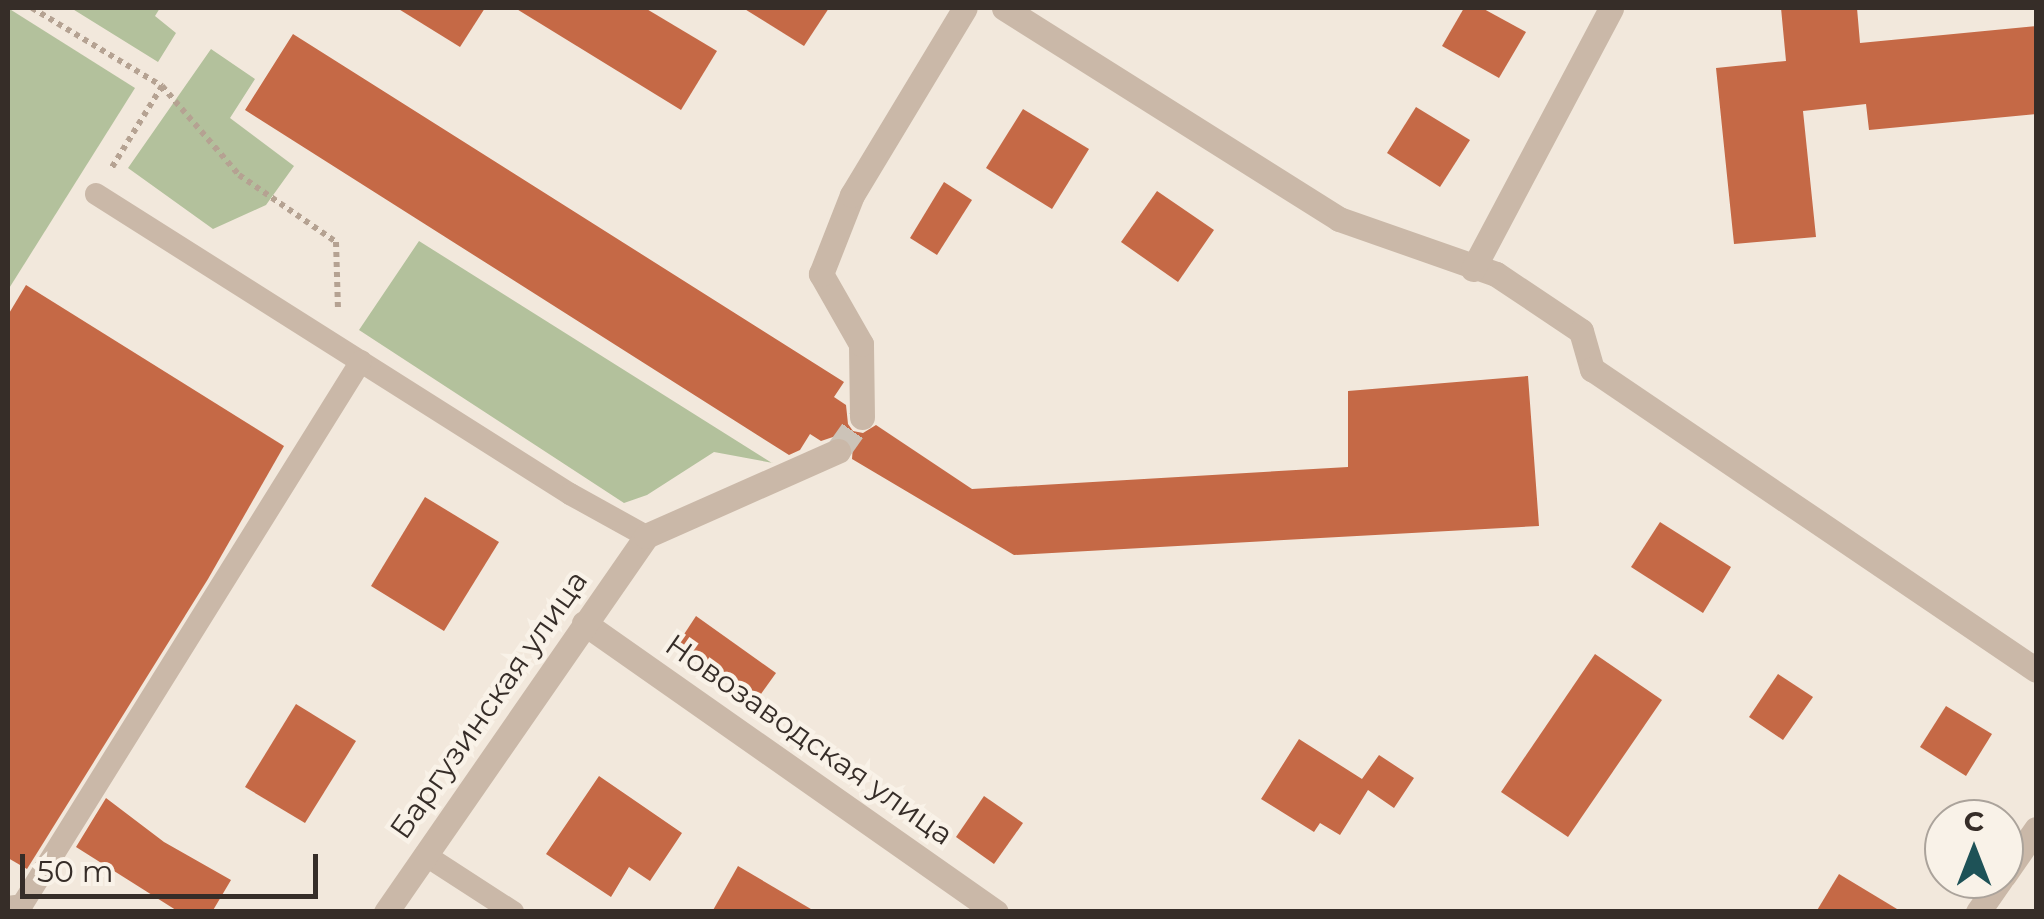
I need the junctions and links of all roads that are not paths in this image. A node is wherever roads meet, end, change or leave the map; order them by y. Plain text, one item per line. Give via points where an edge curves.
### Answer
1 (966, 8) edge
2 (1004, 8) edge
3 (1611, 8) edge
4 (96, 194) road end
5 (1473, 269) junction
6 (361, 361) junction
7 (862, 416) tunnel mouth
8 (838, 451) tunnel mouth
9 (646, 536) junction
10 (584, 623) junction
11 (2036, 670) edge
12 (425, 854) junction
13 (8, 907) edge
14 (386, 912) edge
15 (513, 912) edge
16 (996, 912) edge

1 - 7 street via 852,195 821,274 861,344
2 - 5 street via 1338,219
3 - 5 street
4 - 6 lane
5 - 11 street via 1496,274 1580,331 1592,369
6 - 9 lane
6 - 13 lane via 22,906
8 - 9 street
9 - 10 street, Баргузинская улица
10 - 12 street, Баргузинская улица
10 - 16 street, Новозаводская улица
12 - 14 street, Баргузинская улица
12 - 15 lane

